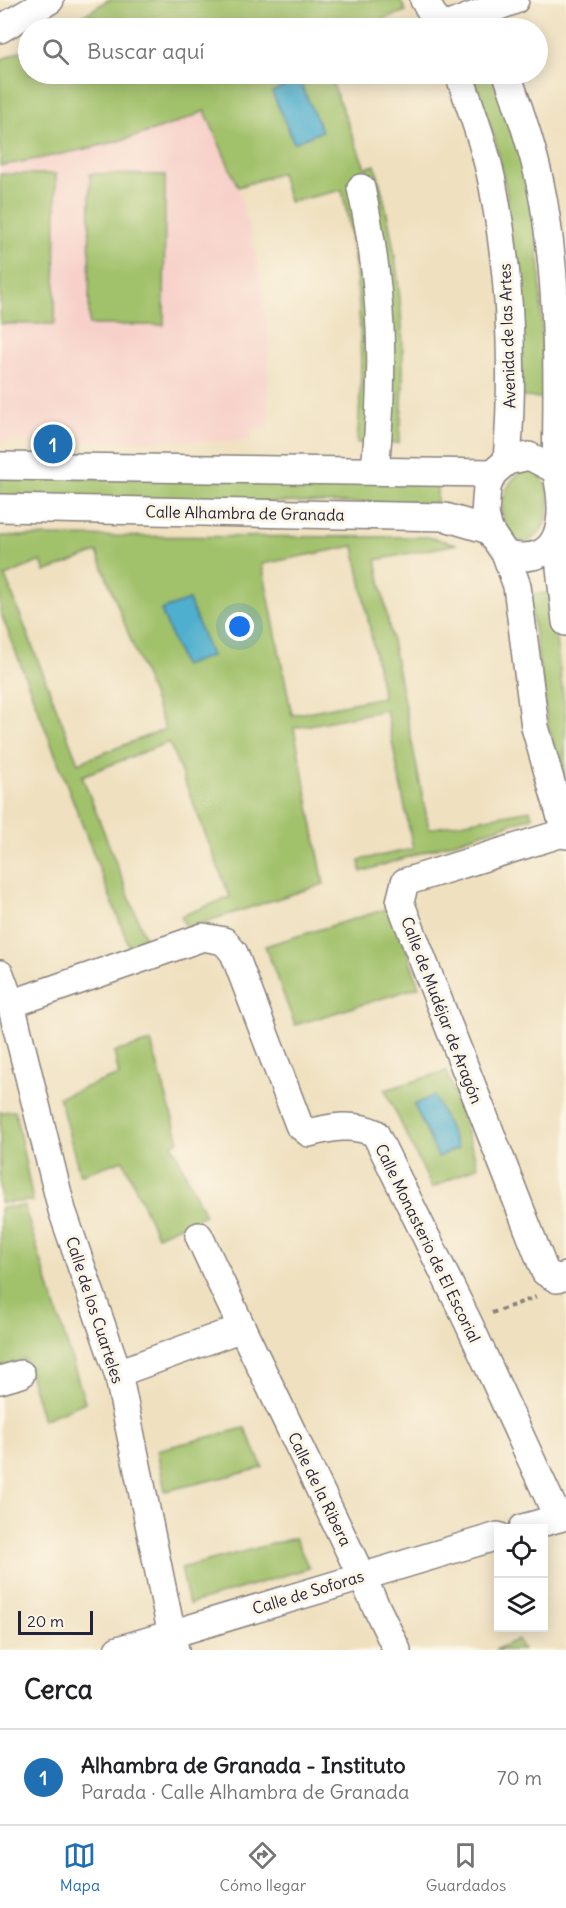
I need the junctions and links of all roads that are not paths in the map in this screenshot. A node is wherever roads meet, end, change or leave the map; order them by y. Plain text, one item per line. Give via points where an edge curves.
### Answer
1 (50, 0) edge
2 (424, 0) edge
3 (515, 0) edge
4 (483, 13) edge
5 (19, 18) edge
6 (435, 18) edge
7 (18, 19) edge
8 (0, 29) edge
9 (462, 84) edge
10 (510, 84) edge
11 (361, 188) dead end
12 (0, 466) edge
13 (500, 467) junction
14 (375, 470) junction
15 (560, 476) edge
16 (0, 508) edge
17 (489, 530) junction
18 (557, 540) junction
19 (506, 555) junction
20 (566, 622) edge
21 (566, 833) edge
22 (0, 974) edge
23 (11, 1004) junction
24 (199, 1236) dead end
25 (562, 1278) edge
26 (242, 1328) junction
27 (118, 1373) junction
28 (562, 1517) edge
29 (537, 1524) edge
30 (494, 1537) edge
31 (362, 1575) junction
32 (173, 1642) edge
33 (118, 1650) edge
34 (397, 1650) edge

1 - 5 street
2 - 6 street
3 - 4 street
7 - 8 street
9 - 13 street, Avenida de las Artes via 494,191 508,291 512,405
10 - 15 street via 542,195 554,293
11 - 14 street via 374,248 381,314 382,376
12 - 14 street
13 - 14 street
13 - 15 street via 529,456
13 - 17 street via 484,500
15 - 18 street via 563,524
16 - 17 street, Calle Alhambra de Granada via 445,517
17 - 19 street
18 - 19 street via 548,552 534,557
18 - 20 street
19 - 21 street via 517,586 535,727
21 - 25 street, Calle de Mudéjar de Aragón via 405,882 400,902 545,1272
22 - 23 street, Calle de los Cuarteles
23 - 27 street, Calle de los Cuarteles via 62,1210
23 - 28 street, Calle Monasterio de El Escorial via 203,937 224,941 234,953 299,1125 309,1133 360,1126 375,1133
24 - 26 street, Calle de la Ribera
26 - 27 street
26 - 31 street, Calle de la Ribera
27 - 32 street, Calle de los Cuarteles
28 - 29 street
30 - 31 street, Calle de Soforas
31 - 32 street, Calle de Soforas
31 - 34 street, Calle de la Ribera
32 - 33 street, Calle de Soforas

